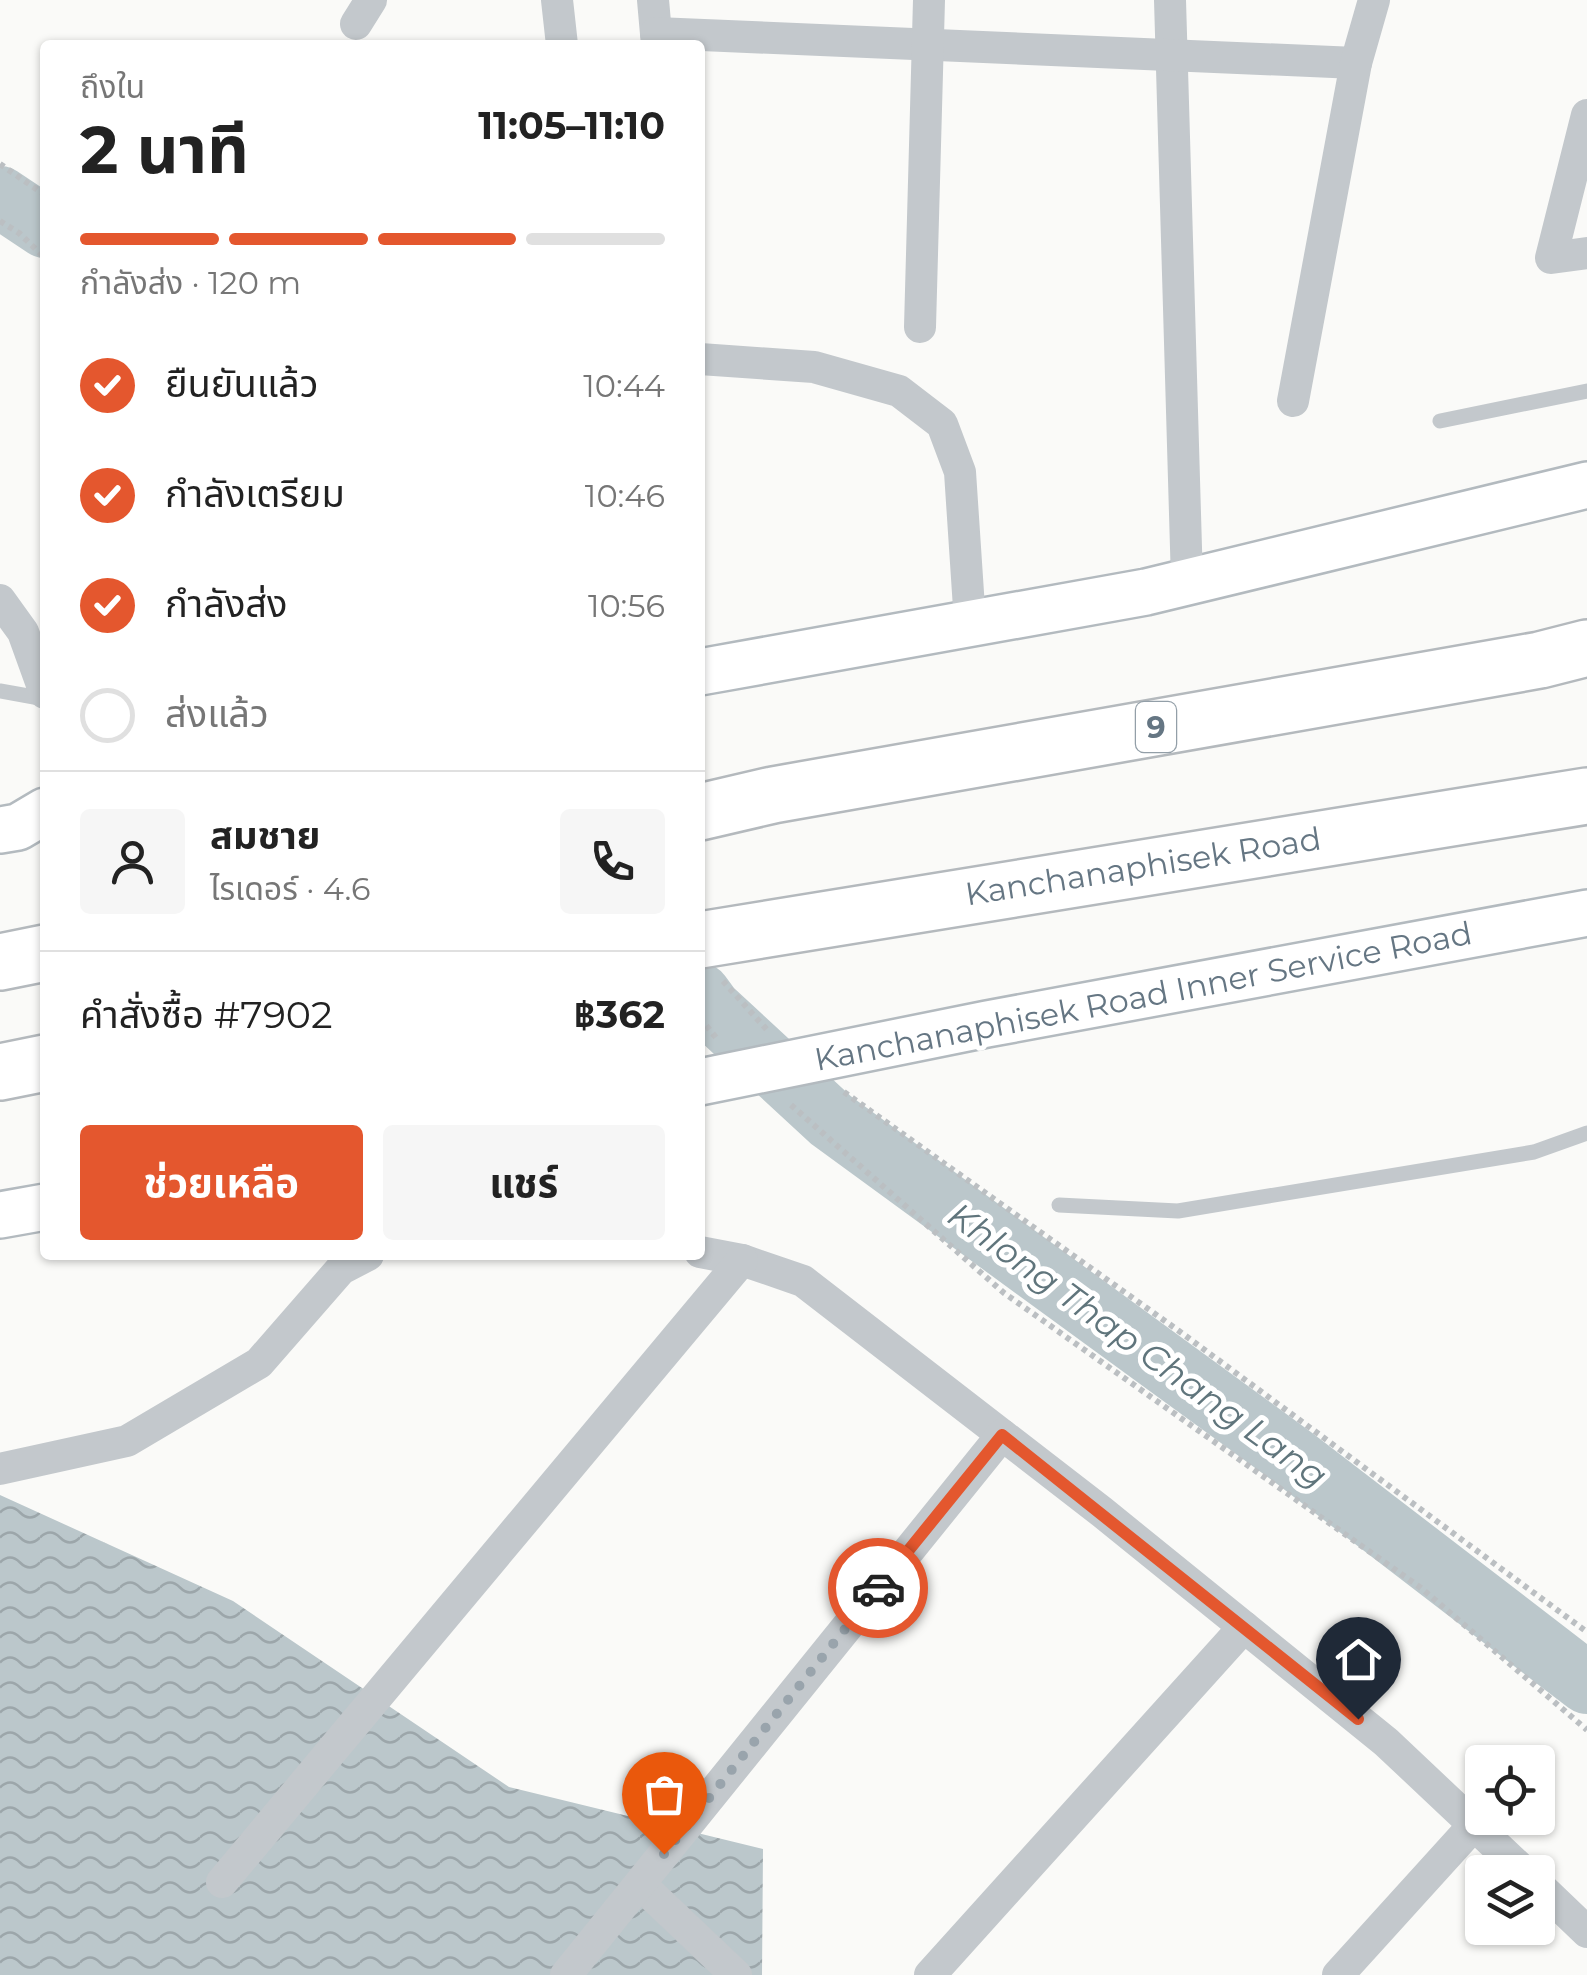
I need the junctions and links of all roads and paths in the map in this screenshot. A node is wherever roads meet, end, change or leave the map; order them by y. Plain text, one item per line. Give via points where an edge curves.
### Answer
1 (556, 0) edge
2 (652, 0) edge
3 (930, 0) edge
4 (1170, 0) edge
5 (1374, 0) edge
6 (656, 39) edge
7 (561, 40) edge
8 (701, 40) edge
9 (705, 40) edge
10 (928, 45) junction
11 (1171, 55) junction
12 (1356, 63) junction
13 (1587, 116) edge
14 (0, 164) edge
15 (40, 192) edge
16 (0, 221) edge
17 (40, 253) edge
18 (1587, 254) edge
19 (920, 327) dead end
20 (705, 358) edge
21 (1587, 391) edge
22 (1292, 401) dead end
23 (1440, 420) dead end
24 (1587, 485) edge
25 (1187, 582) junction
26 (0, 600) edge
27 (970, 623) junction
28 (1571, 656) edge
29 (705, 671) edge
30 (40, 681) edge
31 (0, 692) edge
32 (40, 696) edge
33 (1587, 796) edge
34 (705, 811) edge
35 (40, 814) edge
36 (0, 830) edge
37 (1587, 912) edge
38 (40, 954) edge
39 (706, 955) edge
40 (0, 962) edge
41 (705, 1035) edge
42 (778, 1043) dead end
43 (40, 1064) edge
44 (714, 1065) edge
45 (0, 1072) edge
46 (837, 1086) dead end
47 (785, 1100) dead end
48 (1587, 1133) edge
49 (1059, 1205) dead end
50 (40, 1207) edge
51 (0, 1215) edge
52 (705, 1253) edge
53 (358, 1260) edge
54 (742, 1260) junction
55 (1002, 1435) junction
56 (0, 1469) edge
57 (1244, 1627) junction
58 (1587, 1632) edge
59 (1587, 1730) edge
60 (1465, 1817) edge
61 (1465, 1835) edge
62 (1485, 1835) edge
63 (1506, 1855) edge
64 (222, 1882) dead end
65 (640, 1884) junction
66 (1555, 1902) edge
67 (1587, 1932) edge
68 (566, 1975) edge
69 (736, 1975) edge
70 (930, 1975) edge
71 (1338, 1975) edge

1 - 7 street
2 - 6 street
3 - 10 street
4 - 11 street
5 - 12 street
6 - 8 street
9 - 10 street
10 - 11 street
10 - 19 street
11 - 12 street
11 - 25 street
12 - 22 street
13 - 18 street via 1551,258
14 - 15 path
16 - 17 path
20 - 27 street via 814,366 899,391 942,424 960,472
21 - 23 lane
24 - 25 main road
25 - 27 main road
26 - 30 street via 24,632
27 - 29 main road
28 - 34 highway, 9
31 - 32 lane
33 - 39 highway, Kanchanaphisek Road via 859,912
35 - 36 main road
37 - 44 main road, Kanchanaphisek Road Inner Service Road via 986,1024
38 - 40 highway
39 - 42 path
41 - 44 path
43 - 45 highway
46 - 58 path
47 - 59 path via 1004,1293 1421,1588
48 - 49 lane via 1534,1152 1178,1211
50 - 51 main road
52 - 54 street
53 - 56 street via 341,1269 260,1363 127,1440
54 - 55 street via 803,1281
54 - 64 street
55 - 57 street
55 - 65 street
57 - 60 street via 1386,1742
57 - 70 street
61 - 71 street
62 - 63 street
65 - 68 street
65 - 69 street
66 - 67 street

